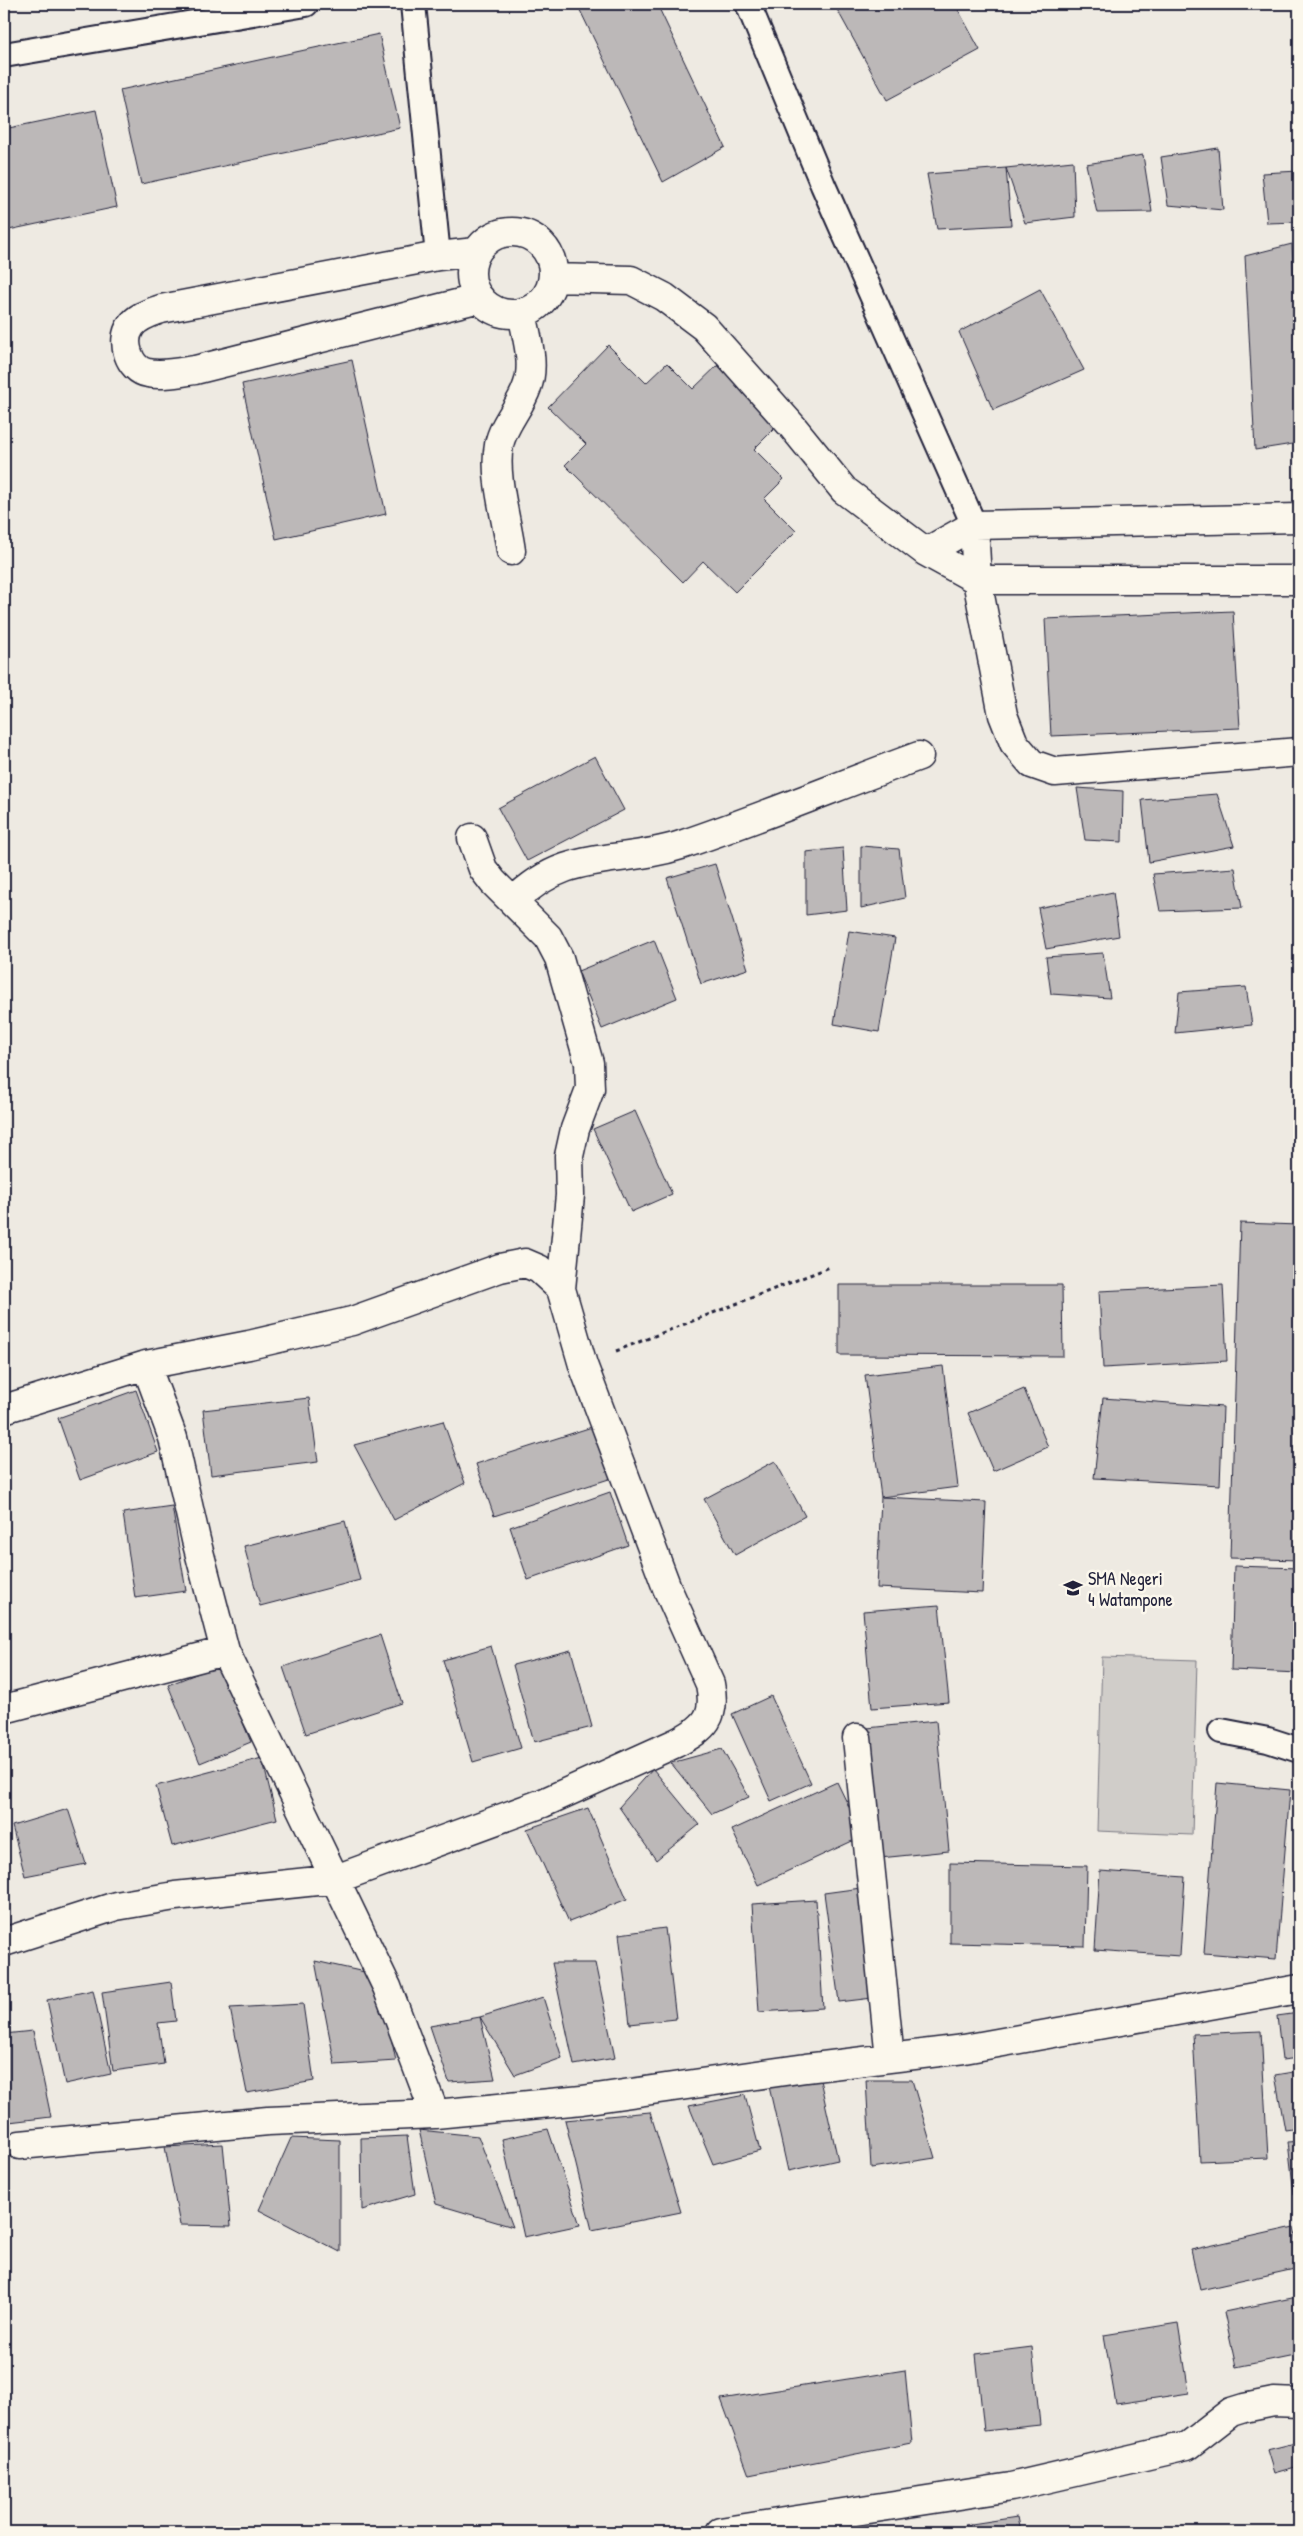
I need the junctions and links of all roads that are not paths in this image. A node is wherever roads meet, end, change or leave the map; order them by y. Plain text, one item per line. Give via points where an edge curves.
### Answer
1 (306, 4) edge
2 (413, 4) edge
3 (748, 4) edge
4 (4, 55) edge
5 (476, 252) junction
6 (438, 256) junction
7 (553, 278) junction
8 (480, 298) junction
9 (522, 312) junction
10 (1299, 518) edge
11 (974, 525) junction
12 (512, 551) dead end
13 (926, 552) junction
14 (977, 580) junction
15 (1299, 580) edge
16 (1299, 752) edge
17 (919, 756) dead end
18 (472, 838) dead end
19 (513, 902) junction
20 (561, 1289) junction
21 (146, 1364) junction
22 (4, 1409) edge
23 (226, 1651) junction
24 (4, 1709) edge
25 (1221, 1731) dead end
26 (857, 1738) dead end
27 (1299, 1750) edge
28 (336, 1879) junction
29 (4, 1942) edge
30 (1299, 1989) edge
31 (890, 2058) junction
32 (435, 2114) junction
33 (20, 2145) dead end
34 (1299, 2403) edge
35 (720, 2532) edge

1 - 4 lane
2 - 6 lane
3 - 11 lane via 823,185
5 - 6 street
5 - 7 street via 486,240 500,233 516,232 532,237 544,247 551,262
5 - 8 street via 471,267 472,283
6 - 8 street via 161,309 143,315 131,325 127,334 127,352 132,364 146,373 194,370
7 - 9 street via 548,293 537,305
7 - 13 street via 631,280 664,297 704,327 844,490
8 - 9 street via 507,314
9 - 12 street via 531,370 527,388 502,438 498,464
10 - 11 street
11 - 13 street
11 - 14 street
13 - 14 street
14 - 15 street
14 - 16 street via 1003,715 1014,743 1032,764 1055,772
17 - 19 street via 680,845 565,866 529,886
18 - 19 street via 483,869
19 - 20 street via 548,937 559,958 590,1063 590,1089 569,1156 570,1195
20 - 21 street via 539,1269 525,1263 500,1268 352,1321
20 - 28 street via 583,1364 667,1588 710,1684 713,1697 708,1720 696,1733 543,1803
21 - 22 street
21 - 23 street via 173,1438
23 - 24 street
23 - 28 street
25 - 27 lane
26 - 31 street
28 - 29 street via 175,1896 116,1906
28 - 32 street via 387,1987
30 - 31 street via 964,2049
31 - 32 street via 582,2100
32 - 33 street via 268,2121
34 - 35 street via 1274,2402 1244,2408 1231,2412 1188,2446 1011,2488

